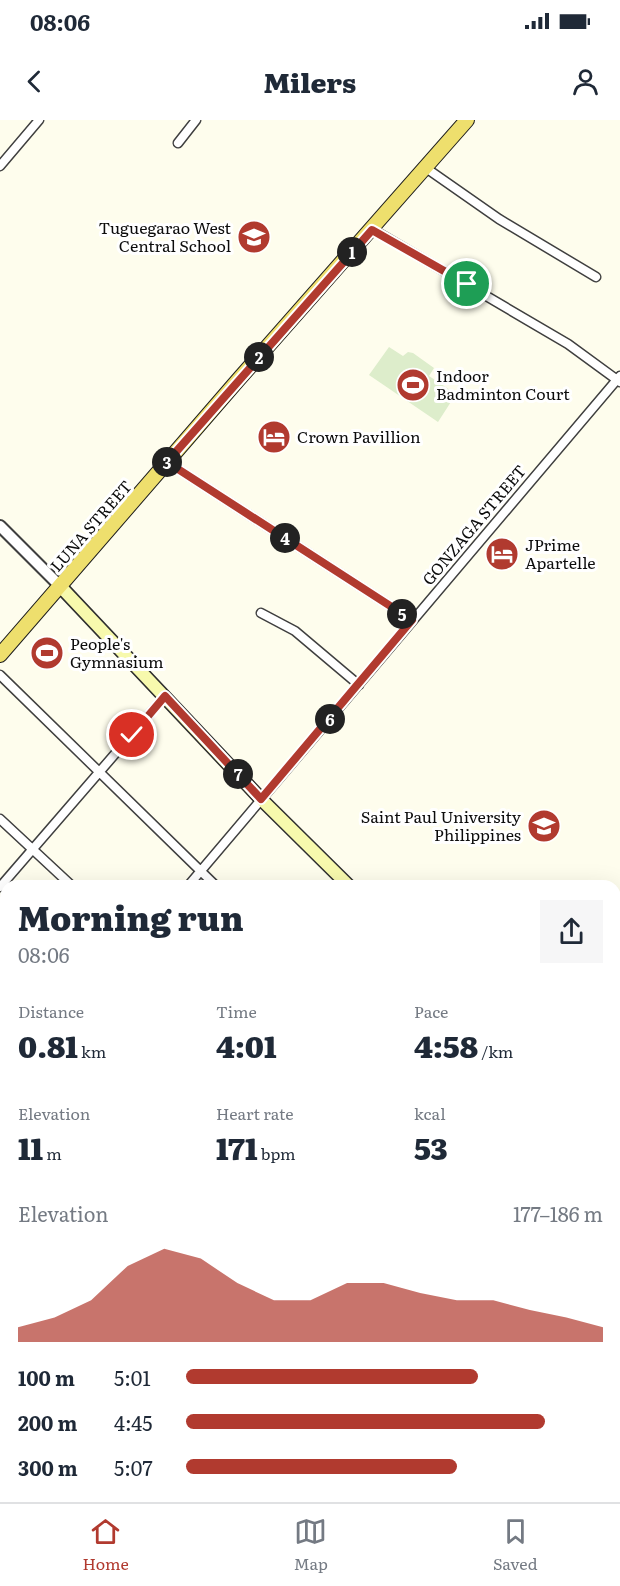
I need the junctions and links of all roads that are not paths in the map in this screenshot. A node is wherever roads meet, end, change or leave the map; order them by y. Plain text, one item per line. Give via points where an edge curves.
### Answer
1 (39, 120) edge
2 (196, 120) edge
3 (467, 120) edge
4 (178, 143) dead end
5 (0, 166) edge
6 (426, 168) junction
7 (372, 230) junction
8 (596, 277) dead end
9 (619, 379) edge
10 (167, 462) junction
11 (0, 526) edge
12 (60, 586) junction
13 (261, 613) dead end
14 (412, 620) junction
15 (0, 655) edge
16 (0, 675) edge
17 (359, 685) junction
18 (165, 696) junction
19 (99, 773) junction
20 (261, 799) junction
21 (0, 819) edge
22 (32, 849) junction
23 (201, 872) junction
24 (6, 880) edge
25 (66, 880) edge
26 (194, 880) edge
27 (210, 880) edge
28 (338, 880) edge

1 - 5 street
2 - 4 street
3 - 6 main road, LUNA STREET
6 - 7 main road, LUNA STREET
6 - 8 street via 499,219
7 - 9 street via 568,344
7 - 10 main road, LUNA STREET
9 - 14 street, GONZAGA STREET
10 - 12 main road, LUNA STREET
10 - 14 street
11 - 12 street
12 - 15 main road, LUNA STREET
12 - 18 main road
13 - 17 street via 295,632
14 - 17 street, GONZAGA STREET
16 - 19 street
17 - 20 street, GONZAGA STREET
18 - 19 street
18 - 20 main road
19 - 22 street
19 - 23 street
20 - 23 street, GONZAGA STREET
20 - 28 main road
21 - 22 street
22 - 24 street
22 - 25 street
23 - 26 street, GONZAGA STREET
23 - 27 street

